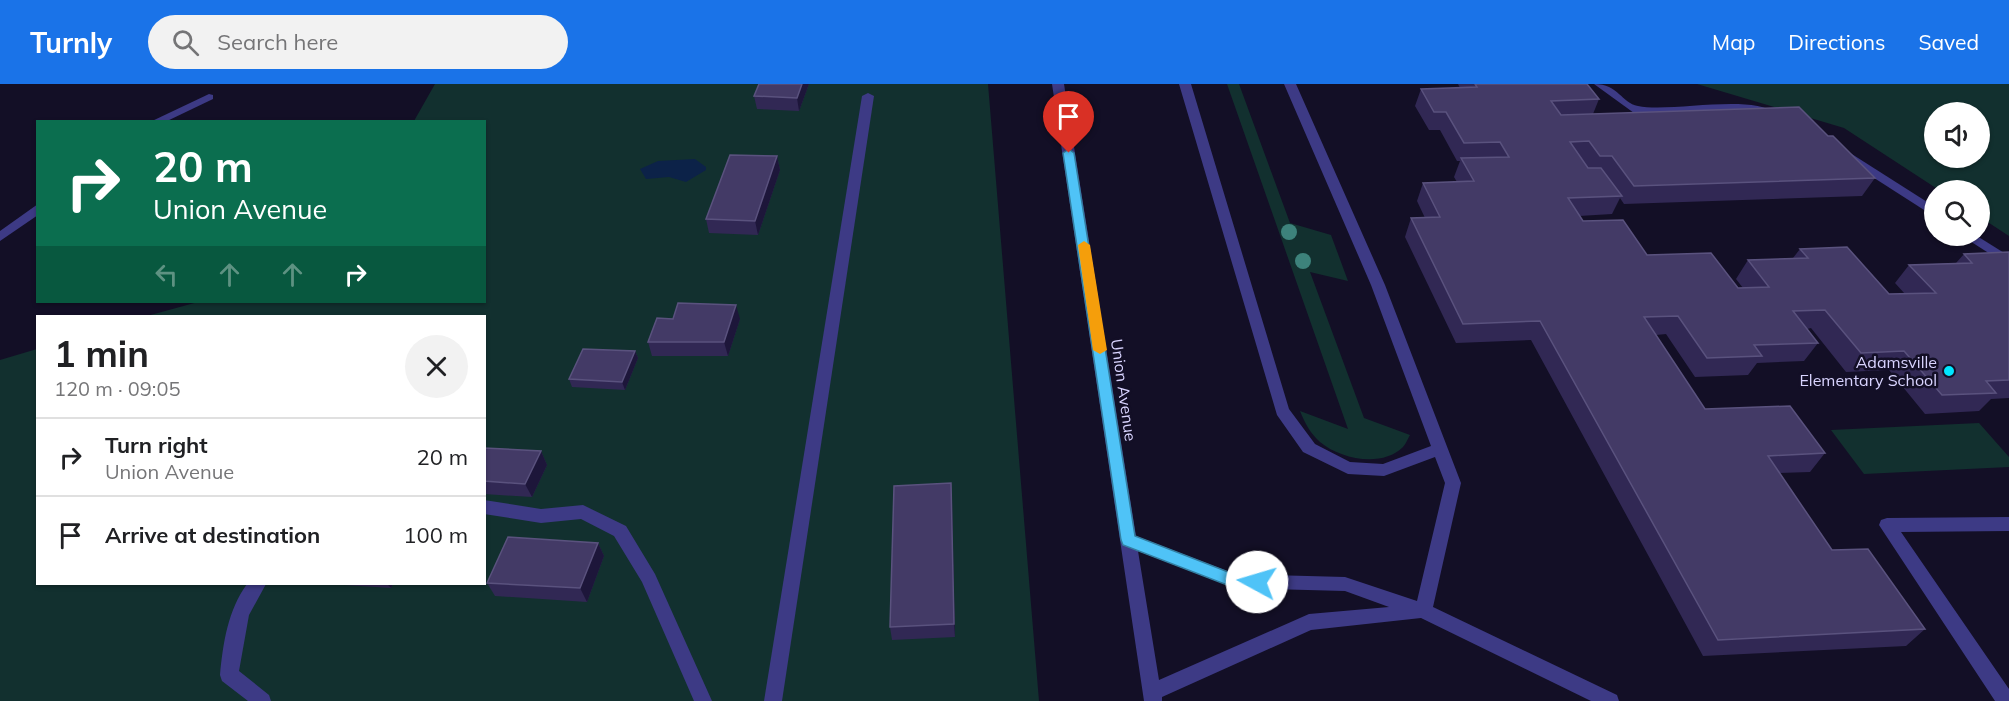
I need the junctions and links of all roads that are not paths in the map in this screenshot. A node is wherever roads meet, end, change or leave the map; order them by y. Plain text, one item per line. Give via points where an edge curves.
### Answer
1 (1058, 84) edge
2 (1185, 84) edge
3 (1290, 84) edge
4 (1600, 84) edge
5 (868, 96) dead end
6 (209, 97) dead end
7 (1780, 117) edge
8 (159, 120) edge
9 (1832, 145) edge
10 (1924, 206) edge
11 (36, 210) edge
12 (0, 237) edge
13 (1984, 246) edge
14 (2009, 262) edge
15 (1440, 449) junction
16 (486, 507) edge
17 (2009, 524) edge
18 (1128, 540) junction
19 (256, 585) edge
20 (1423, 611) junction
21 (1152, 697) edge
22 (262, 701) edge
23 (703, 701) edge
24 (773, 701) edge
25 (1610, 701) edge
26 (2006, 701) edge

1 - 18 street, Union Avenue
2 - 15 street via 1282,411 1309,448 1348,468 1384,470
3 - 15 street via 1378,285
4 - 7 street via 1634,110 1749,108
5 - 24 street
6 - 8 street
9 - 10 street
11 - 12 street
13 - 14 street
15 - 20 street via 1453,483
16 - 23 street via 541,516 583,512 620,531 649,579
17 - 26 street via 1887,525
18 - 20 street via 1235,581 1345,584
18 - 21 street, Union Avenue
19 - 22 street via 248,594 233,637 229,675
20 - 21 street via 1309,622
20 - 25 street

